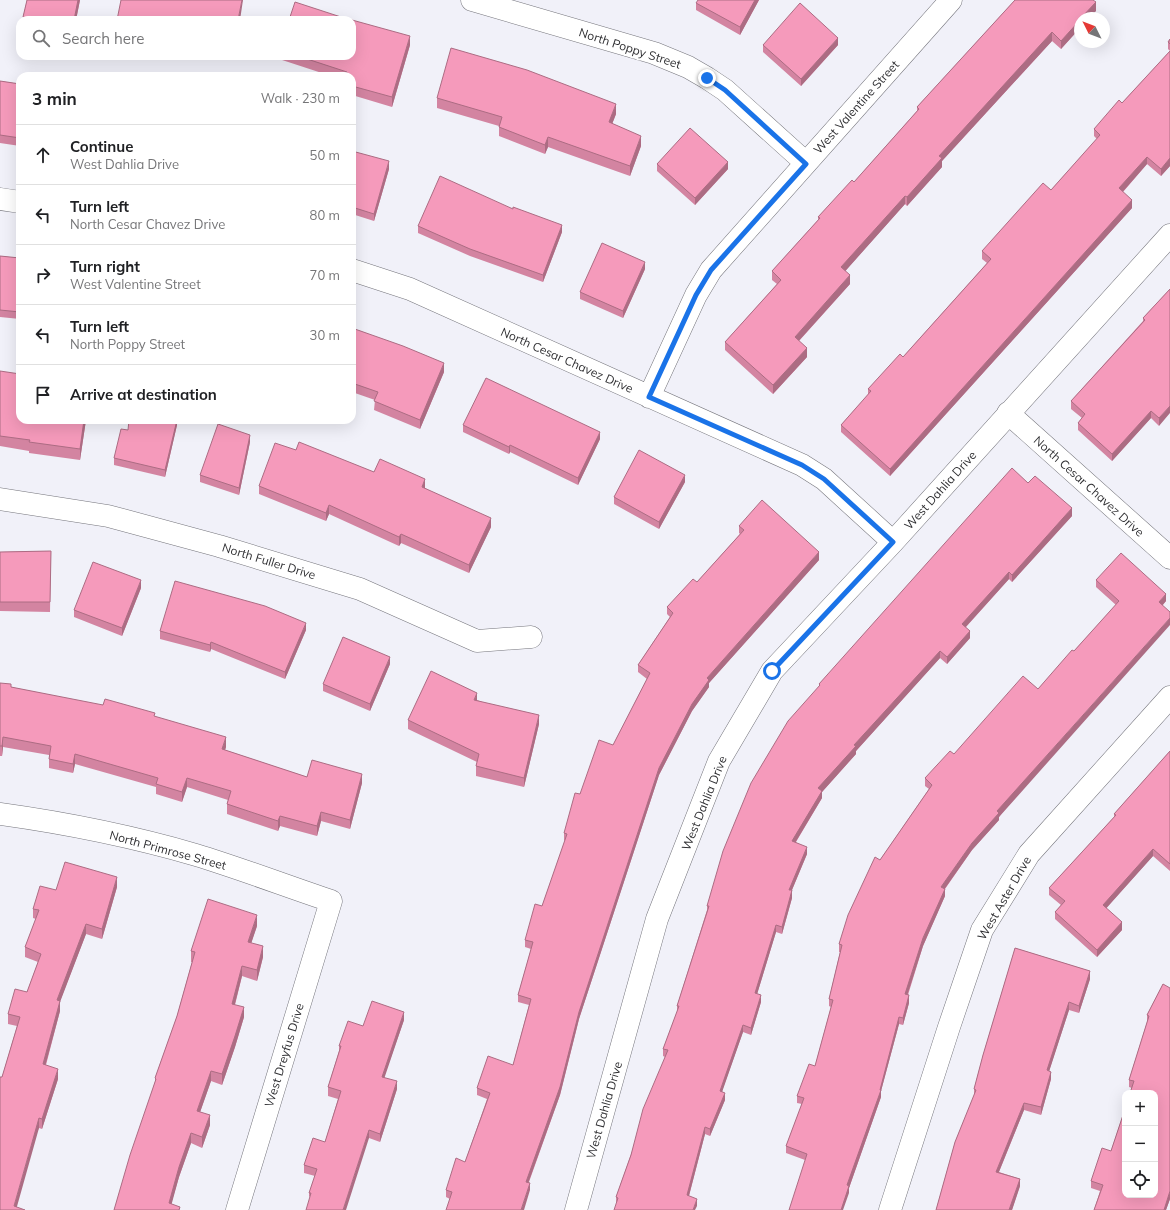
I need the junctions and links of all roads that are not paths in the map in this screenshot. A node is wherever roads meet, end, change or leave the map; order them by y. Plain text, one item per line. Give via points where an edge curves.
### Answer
1 (472, 0) edge
2 (952, 0) edge
3 (806, 164) junction
4 (0, 199) edge
5 (16, 201) edge
6 (1170, 234) edge
7 (356, 271) edge
8 (649, 397) junction
9 (1008, 413) junction
10 (0, 499) edge
11 (893, 542) junction
12 (1170, 558) edge
13 (531, 638) dead end
14 (1170, 697) edge
15 (1, 819) edge
16 (331, 901) joint
17 (237, 1210) edge
18 (576, 1210) edge
19 (890, 1210) edge

1 - 3 street, North Poppy Street via 654,53 688,67 725,90
2 - 3 street, West Valentine Street
3 - 8 street, West Valentine Street via 711,270 696,295
4 - 5 street
6 - 9 street, West Dahlia Drive
7 - 8 street, North Cesar Chavez Drive via 410,289
8 - 11 street, North Cesar Chavez Drive via 802,465 824,479
9 - 11 street, West Dahlia Drive
9 - 12 street, North Cesar Chavez Drive
10 - 13 street, North Fuller Drive via 108,516 219,546 360,589 477,641
11 - 18 street, West Dahlia Drive via 772,671 719,761 657,919
14 - 19 street, West Aster Drive via 1029,854 982,930
15 - 16 street, North Primrose Street via 51,822 189,853
16 - 17 street, West Dreyfus Drive

